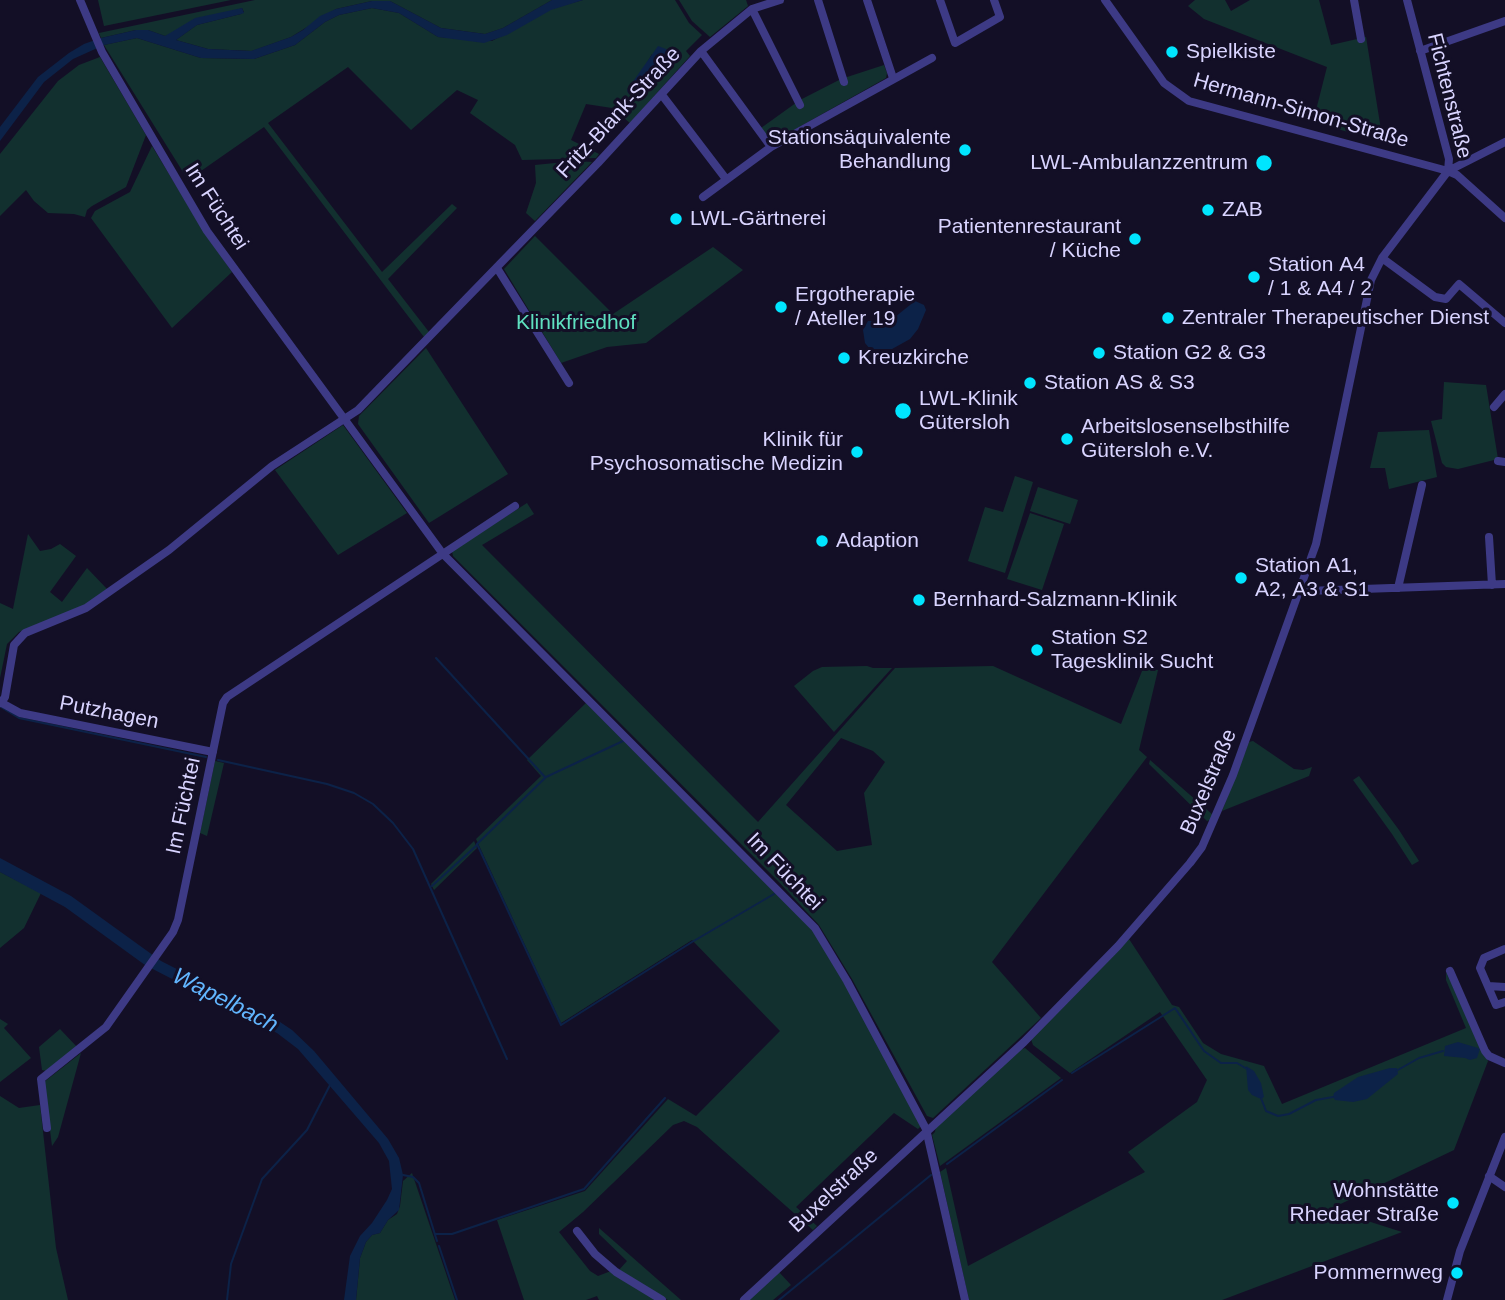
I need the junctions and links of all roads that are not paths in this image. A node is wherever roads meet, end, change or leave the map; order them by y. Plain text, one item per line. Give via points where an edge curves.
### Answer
1 (80, 0) edge
2 (780, 0) edge
3 (818, 0) edge
4 (867, 0) edge
5 (940, 0) edge
6 (994, 0) edge
7 (1354, 0) edge
8 (1407, 0) edge
9 (1108, 1) edge
10 (752, 9) junction
11 (1505, 21) edge
12 (1361, 39) dead end
13 (701, 51) junction
14 (1420, 51) junction
15 (932, 58) dead end
16 (893, 78) junction
17 (844, 82) dead end
18 (662, 95) junction
19 (800, 105) dead end
20 (1505, 142) edge
21 (771, 147) junction
22 (1448, 171) junction
23 (726, 179) junction
24 (703, 197) dead end
25 (1505, 218) edge
26 (1382, 258) junction
27 (497, 268) junction
28 (1505, 323) edge
29 (569, 383) dead end
30 (1505, 394) edge
31 (1493, 407) dead end
32 (345, 420) junction
33 (1422, 485) dead end
34 (515, 506) dead end
35 (1489, 537) dead end
36 (443, 554) junction
37 (1505, 584) edge
38 (1492, 585) junction
39 (1398, 588) junction
40 (1300, 589) junction
41 (1, 702) edge
42 (213, 752) junction
43 (1505, 949) edge
44 (1450, 971) dead end
45 (1488, 986) junction
46 (1505, 987) edge
47 (1505, 1002) edge
48 (1505, 1063) edge
49 (47, 1128) dead end
50 (926, 1129) junction
51 (1505, 1137) edge
52 (1489, 1176) junction
53 (1505, 1187) edge
54 (577, 1231) dead end
55 (1450, 1299) edge
56 (662, 1300) edge
57 (744, 1300) edge
58 (965, 1300) edge

1 - 32 street, Im Füchtei via 102,52 207,231
2 - 10 street, Fritz-Blank-Straße
3 - 17 street
4 - 16 street
5 - 6 street via 955,43 1000,17
7 - 12 street
8 - 14 street, Fichtenstraße
9 - 22 street, Hermann-Simon-Straße via 1164,83 1189,101
10 - 13 street, Fritz-Blank-Straße
10 - 19 street
11 - 14 street
13 - 18 street, Fritz-Blank-Straße
13 - 21 street
14 - 22 street, Fichtenstraße via 1449,159
15 - 16 street
16 - 21 street
18 - 23 street
18 - 27 street, Fritz-Blank-Straße
20 - 22 street
21 - 23 street
22 - 25 street, Fichtenstraße
22 - 26 street, Buxelstraße
23 - 24 street
26 - 28 street via 1434,297 1446,299 1460,284
26 - 40 street, Buxelstraße via 1371,279 1316,544
27 - 29 street
27 - 32 street, Fritz-Blank-Straße
30 - 31 street
32 - 36 street, Im Füchtei
32 - 41 street via 272,466 169,550 86,608 25,633 14,645
33 - 39 street
34 - 36 street, Im Füchtei
35 - 38 street
36 - 42 street, Im Füchtei via 233,691 223,703
36 - 50 street, Im Füchtei via 815,928
37 - 38 street
38 - 39 street
39 - 40 street
40 - 50 street, Buxelstraße via 1202,847 1118,946 1024,1042
41 - 42 street, Putzhagen via 20,713
42 - 49 street, Im Füchtei via 173,932 106,1027 41,1079
43 - 45 street via 1480,962
44 - 48 street via 1485,1051
45 - 46 street
45 - 47 street via 1496,1005
50 - 57 street, Buxelstraße
50 - 58 street, Im Füchtei
51 - 52 street
52 - 53 street
52 - 55 street via 1460,1251
54 - 56 street via 616,1272

